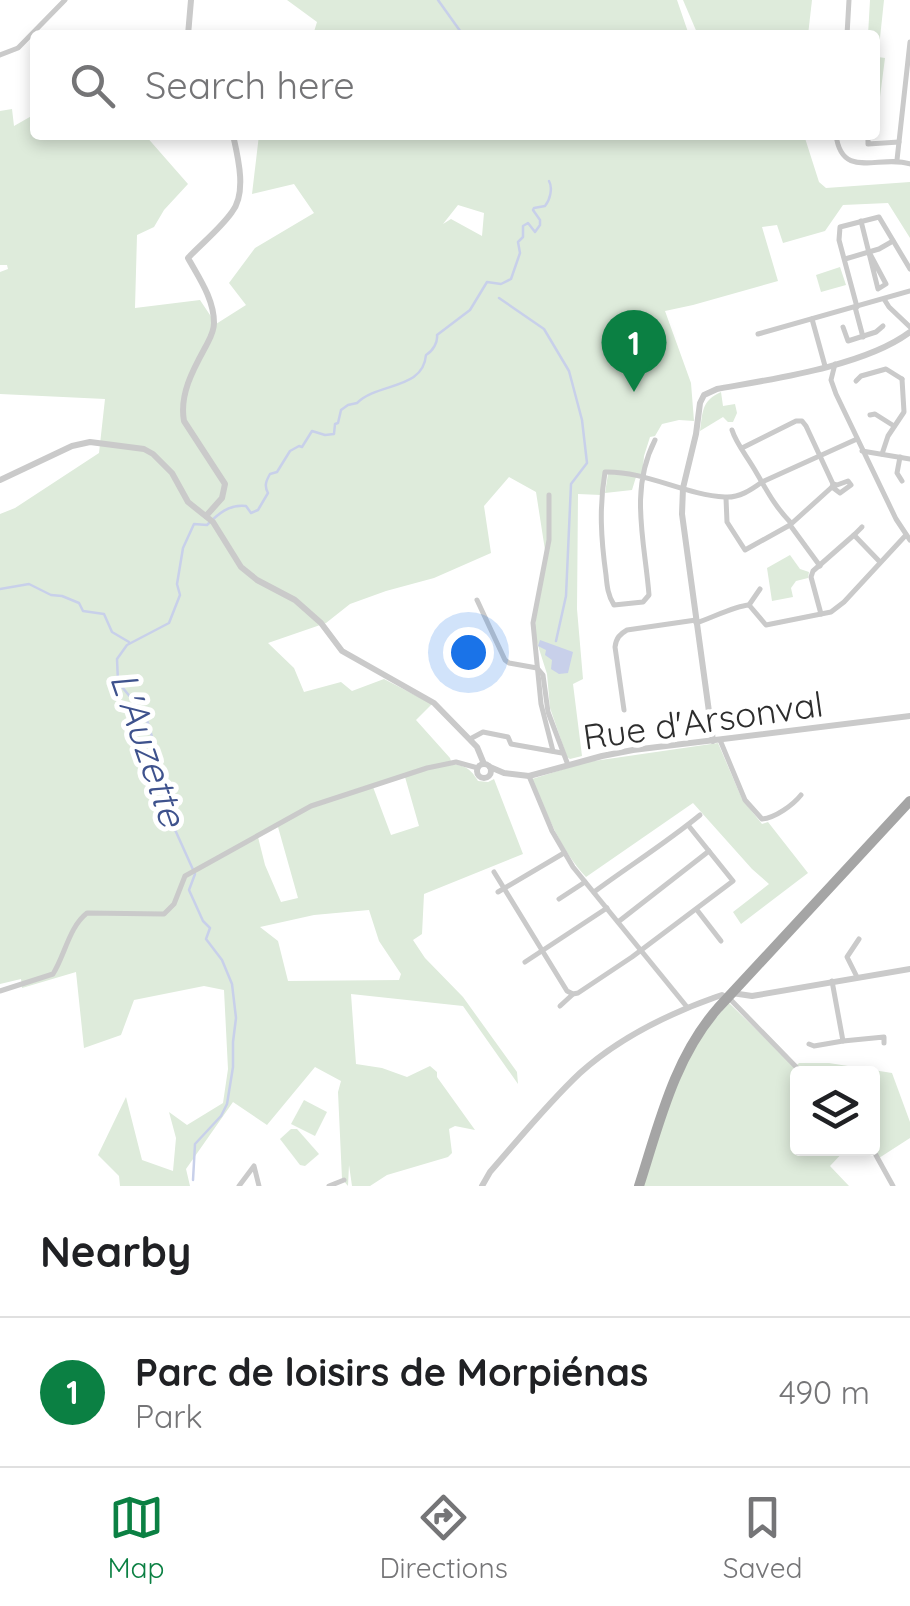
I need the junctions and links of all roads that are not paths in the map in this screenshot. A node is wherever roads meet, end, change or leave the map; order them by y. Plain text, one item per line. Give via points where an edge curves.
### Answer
1 (66, 0) edge
2 (191, 0) edge
3 (849, 0) edge
4 (36, 30) edge
5 (188, 30) edge
6 (846, 30) edge
7 (30, 36) edge
8 (910, 42) edge
9 (0, 55) edge
10 (234, 140) edge
11 (837, 140) edge
12 (868, 140) edge
13 (899, 142) junction
14 (898, 160) junction
15 (910, 164) edge
16 (861, 221) junction
17 (893, 241) junction
18 (868, 252) junction
19 (844, 259) junction
20 (910, 269) edge
21 (910, 291) edge
22 (884, 299) junction
23 (856, 307) junction
24 (812, 319) junction
25 (883, 326) dead end
26 (844, 327) dead end
27 (910, 329) edge
28 (758, 334) dead end
29 (863, 336) junction
30 (835, 364) junction
31 (821, 368) junction
32 (910, 371) edge
33 (831, 380) junction
34 (856, 381) dead end
35 (901, 381) junction
36 (910, 389) edge
37 (902, 397) junction
38 (870, 415) dead end
39 (894, 426) junction
40 (732, 430) dead end
41 (856, 439) junction
42 (655, 440) dead end
43 (742, 448) junction
44 (862, 450) junction
45 (879, 453) junction
46 (820, 455) junction
47 (900, 457) junction
48 (910, 458) edge
49 (868, 462) junction
50 (642, 478) junction
51 (0, 480) edge
52 (902, 480) dead end
53 (762, 482) junction
54 (684, 488) junction
55 (550, 494) dead end
56 (726, 498) junction
57 (209, 519) junction
58 (791, 524) junction
59 (862, 526) dead end
60 (854, 535) junction
61 (908, 538) edge
62 (881, 562) junction
63 (820, 566) junction
64 (760, 589) dead end
65 (477, 600) dead end
66 (749, 606) junction
67 (821, 614) junction
68 (696, 622) junction
69 (537, 668) junction
70 (624, 710) dead end
71 (910, 716) edge
72 (470, 739) junction
73 (717, 741) junction
74 (553, 751) junction
75 (562, 753) junction
76 (568, 765) junction
77 (485, 769) junction
78 (529, 776) junction
79 (801, 795) dead end
80 (910, 801) edge
81 (700, 815) dead end
82 (688, 825) junction
83 (710, 851) junction
84 (564, 853) junction
85 (494, 872) dead end
86 (585, 882) junction
87 (501, 890) junction
88 (594, 892) junction
89 (558, 899) dead end
90 (607, 908) junction
91 (697, 910) junction
92 (618, 922) junction
93 (858, 938) dead end
94 (721, 941) dead end
95 (542, 951) junction
96 (641, 951) junction
97 (525, 962) dead end
98 (910, 970) edge
99 (857, 977) junction
100 (832, 981) junction
101 (0, 990) edge
102 (573, 994) junction
103 (729, 996) junction
104 (560, 1006) dead end
105 (687, 1008) junction
106 (843, 1041) junction
107 (884, 1043) dead end
108 (809, 1044) dead end
109 (795, 1066) edge
110 (876, 1156) edge
111 (344, 1180) dead end
112 (239, 1186) edge
113 (258, 1186) edge
114 (329, 1186) edge
115 (482, 1186) edge
116 (639, 1186) edge
117 (893, 1186) edge

1 - 4 street
2 - 5 street
3 - 6 street
7 - 9 street
8 - 13 street
10 - 57 street via 240,184 234,211 188,258 211,302 214,323 182,410 226,484
11 - 14 street via 840,152 858,164
12 - 13 street
13 - 14 street
14 - 15 street
16 - 17 street via 879,217
16 - 18 street
16 - 19 street via 840,228
17 - 18 street
17 - 20 street
18 - 18 street via 874,270 878,289 886,284
18 - 19 street
19 - 23 street
21 - 22 street
22 - 23 street
22 - 27 street
23 - 24 street
23 - 29 street
24 - 28 street
24 - 31 street
25 - 29 street
26 - 29 street via 848,342
27 - 30 street via 881,349
30 - 31 street
30 - 33 street
31 - 33 street
31 - 54 street via 704,395
32 - 35 street
33 - 41 street
34 - 35 street via 886,369
35 - 36 street
35 - 37 street
36 - 37 street
37 - 39 street via 903,416
38 - 39 street
39 - 45 street
40 - 43 street
41 - 44 street
41 - 46 street
42 - 50 street
43 - 46 street via 796,420
43 - 53 street
44 - 45 street
44 - 49 street
45 - 47 street
45 - 49 street
46 - 53 street
46 - 58 street via 833,486
47 - 48 street
47 - 52 street
49 - 61 street
50 - 50 street via 639,514 649,595 643,602 614,605 600,539 605,472
50 - 54 street
51 - 57 street via 90,442 144,448
53 - 56 street
53 - 58 street
54 - 56 street
54 - 68 street
55 - 69 street via 550,540 532,623
56 - 58 street via 727,522 744,550
57 - 72 street via 241,567 294,600 342,651 434,702
58 - 63 street
59 - 60 street
60 - 62 street
60 - 63 street
61 - 62 street
62 - 67 street via 844,602
63 - 67 street via 812,577
64 - 66 street
65 - 69 street via 504,660
66 - 67 street via 766,625
66 - 68 street
68 - 70 street via 620,634 615,647
68 - 73 street
69 - 74 street
69 - 75 street
71 - 73 street, Rue d'Arsonval
72 - 74 street via 483,732
72 - 77 street
73 - 76 street, Rue d'Arsonval
73 - 79 street via 745,800 762,819
74 - 75 street
75 - 76 street
76 - 78 street, Rue d'Arsonval
77 - 78 street, Rue d'Arsonval
77 - 101 street via 447,763 329,799 186,876 164,914 87,912 53,974
78 - 84 street
80 - 103 main road
81 - 82 street
82 - 83 street
82 - 88 street
83 - 91 street via 733,882
83 - 92 street
84 - 86 street
84 - 87 street
85 - 87 street
86 - 88 street
86 - 89 street
87 - 95 street
88 - 90 street
90 - 92 street
90 - 95 street
91 - 94 street
91 - 96 street
92 - 96 street
93 - 99 street via 848,957
95 - 97 street
95 - 102 street
96 - 102 street
96 - 105 street
98 - 99 street
99 - 100 street
100 - 103 street
100 - 106 street
102 - 104 street
103 - 105 street
103 - 109 street
103 - 116 main road via 686,1053
105 - 115 street via 649,1025 578,1075
106 - 107 street via 884,1037
106 - 108 street
110 - 117 street
111 - 114 street
112 - 113 street via 254,1166

